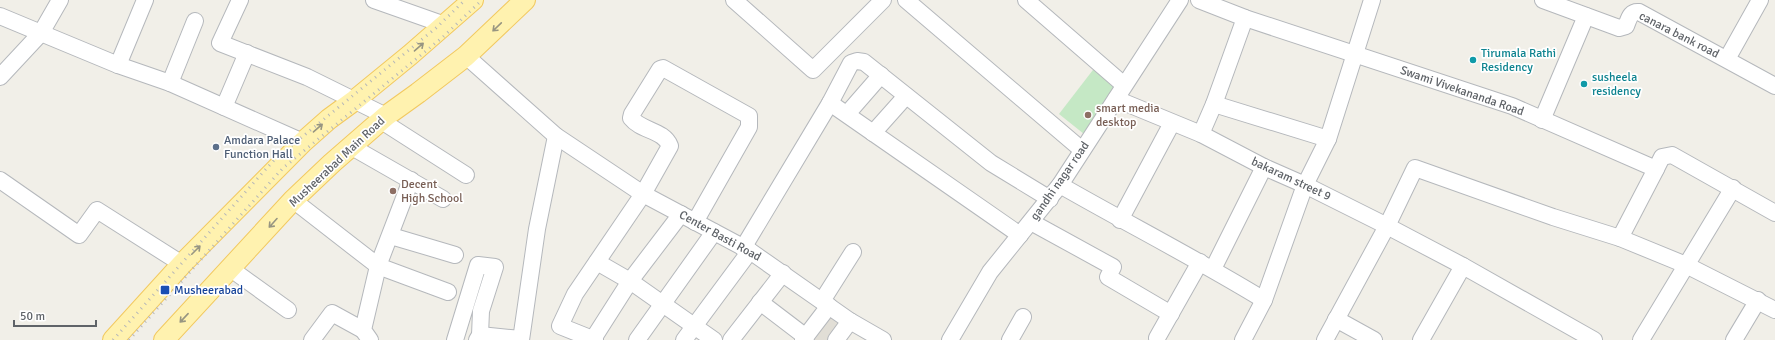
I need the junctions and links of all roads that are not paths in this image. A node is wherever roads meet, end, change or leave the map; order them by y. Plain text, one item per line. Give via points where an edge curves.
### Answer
1 (60, 0) edge
2 (146, 0) edge
3 (240, 0) edge
4 (374, 0) edge
5 (473, 0) edge
6 (525, 0) edge
7 (734, 0) edge
8 (883, 0) edge
9 (906, 0) edge
10 (1026, 0) edge
11 (1180, 0) edge
12 (1199, 0) edge
13 (1372, 0) edge
14 (1543, 0) edge
15 (1760, 0) edge
16 (0, 16) edge
17 (1586, 16) junction
18 (1246, 18) junction
19 (195, 21) dead end
20 (445, 25) junction
21 (41, 33) junction
22 (247, 53) junction
23 (1354, 54) junction
24 (466, 56) junction
25 (1727, 59) junction
26 (118, 65) junction
27 (881, 75) junction
28 (0, 77) edge
29 (170, 83) junction
30 (1124, 85) junction
31 (1775, 86) edge
32 (906, 96) junction
33 (1116, 99) junction
34 (356, 100) junction
35 (830, 103) junction
36 (1214, 104) junction
37 (224, 107) junction
38 (847, 114) junction
39 (383, 118) junction
40 (1542, 120) junction
41 (1172, 123) junction
42 (873, 133) junction
43 (1201, 134) junction
44 (556, 136) junction
45 (1328, 139) junction
46 (302, 142) junction
47 (352, 147) junction
48 (1082, 150) junction
49 (1264, 167) junction
50 (1656, 169) junction
51 (466, 175) dead end
52 (0, 180) edge
53 (411, 180) junction
54 (1060, 185) junction
55 (1305, 186) junction
56 (1732, 188) junction
57 (643, 194) junction
58 (443, 199) dead end
59 (1050, 199) junction
60 (293, 200) junction
61 (1775, 213) edge
62 (688, 218) junction
63 (1120, 220) junction
64 (1031, 222) junction
65 (1386, 226) junction
66 (714, 232) junction
67 (1020, 235) junction
68 (391, 236) junction
69 (1620, 238) junction
70 (746, 250) junction
71 (853, 252) dead end
72 (455, 255) dead end
73 (597, 262) junction
74 (182, 264) junction
75 (1686, 265) junction
76 (378, 266) junction
77 (1206, 266) junction
78 (1463, 266) junction
79 (231, 269) junction
80 (783, 273) junction
81 (630, 281) junction
82 (448, 292) dead end
83 (1264, 300) junction
84 (1758, 300) junction
85 (760, 302) junction
86 (662, 303) junction
87 (825, 304) junction
88 (465, 306) junction
89 (1774, 308) edge
90 (288, 310) dead end
91 (481, 311) junction
92 (1171, 314) junction
93 (1023, 317) dead end
94 (1336, 319) junction
95 (850, 320) junction
96 (694, 325) junction
97 (366, 335) edge
98 (484, 338) edge
99 (737, 338) edge
100 (805, 338) edge
101 (1157, 338) dead end
102 (521, 339) edge
103 (113, 340) edge
104 (164, 340) edge
105 (312, 340) edge
106 (455, 340) edge
107 (594, 340) edge
108 (637, 340) edge
109 (684, 340) edge
110 (714, 340) edge
111 (836, 340) edge
112 (882, 340) edge
113 (950, 340) edge
114 (1010, 340) edge
115 (1243, 340) edge
116 (1325, 340) edge
117 (1374, 340) edge
118 (1421, 340) edge
119 (1594, 340) edge
120 (1641, 340) edge
121 (1734, 340) edge

1 - 21 street
2 - 26 street
3 - 22 street via 220,43
4 - 20 street
5 - 20 main road
6 -> 24 main road, Musheerabad Main Road
7 - 8 street via 813,70
9 - 48 street
10 - 30 street
11 - 30 street, gandhi nagar road
12 - 18 street, Swami Vivekananda Road
13 - 23 street
14 - 17 street, canara bank road
15 - 25 street
16 - 21 street
17 - 25 street, canara bank road via 1623,28 1631,14 1639,12
17 - 40 street
18 - 23 street, Swami Vivekananda Road
18 - 36 street
19 - 29 street
34 -> 20 main road
21 - 26 street
21 - 28 street
22 - 34 street
22 - 37 street
23 - 40 street, Swami Vivekananda Road via 1512,106
23 - 45 street
24 - 39 main road, Musheerabad Main Road
24 - 44 street, Center Basti Road
25 - 31 street, canara bank road
26 - 29 street
27 - 32 street
27 - 35 street via 864,62 851,63
27 - 38 street
29 - 37 street
30 - 33 street, gandhi nagar road
32 - 42 street
32 - 59 street via 990,164
33 - 41 street, bakaram street 9
33 - 48 street, gandhi nagar road
34 - 39 street
46 -> 34 main road
35 - 38 street
35 - 70 street
36 - 43 street
36 - 45 street
37 - 46 street
38 - 42 street
39 - 47 main road, Musheerabad Main Road
39 - 51 street
40 - 50 street, Swami Vivekananda Road
41 - 43 street, bakaram street 9
41 - 63 street
42 - 67 street
43 - 49 street, bakaram street 9
44 - 57 street, Center Basti Road
44 - 102 street via 543,193
45 - 55 street
74 -> 46 main road
47 - 53 street
47 - 60 main road, Musheerabad Main Road
48 - 54 street, gandhi nagar road
49 - 55 street, bakaram street 9
49 - 77 street
50 - 56 street via 1662,157 1672,155
50 - 69 street
52 - 74 street via 79,235 97,210
53 - 58 street
53 - 68 street
54 - 59 street, gandhi nagar road
54 - 63 street
55 - 65 street, bakaram street 9
55 - 83 street
56 - 61 street
56 - 75 street
57 - 62 street, Center Basti Road
57 - 62 street via 670,146 662,136 631,118 663,68 749,116 749,127
57 - 73 street
59 - 64 street, gandhi nagar road
60 - 76 street
60 -> 79 main road, Musheerabad Main Road
62 - 66 street, Center Basti Road
62 - 81 street
63 - 77 street
64 - 67 street, gandhi nagar road
64 - 92 street via 1113,268 1108,277
65 - 69 street via 1414,168
65 - 78 street, bakaram street 9
65 - 94 street
66 - 70 street, Center Basti Road
66 - 86 street
67 - 113 street, gandhi nagar road via 990,272
68 - 72 street
68 - 76 street
69 - 75 street
70 - 80 street, Center Basti Road
70 - 96 street
71 - 87 street
73 - 81 street
73 - 107 street via 575,294 560,326
74 - 103 main road
75 - 84 street
75 - 120 street
76 - 82 street
76 - 97 street
77 - 83 street
77 - 92 street
78 - 118 street
78 - 119 street, bakaram street 9
79 - 90 street
79 -> 104 main road, Musheerabad Main Road
80 - 85 street
80 - 87 street, Center Basti Road
81 - 86 street
81 - 107 street
83 - 115 street
84 - 89 street
84 - 121 street
85 - 99 street
85 - 100 street
86 - 96 street
86 - 108 street
87 - 95 street, Center Basti Road
87 - 100 street
88 - 91 street
88 - 91 street via 478,265 495,268
88 - 106 street
91 - 98 street
92 - 101 street
93 - 114 street
94 - 116 street
94 - 117 street
95 - 111 street
95 - 112 street, Center Basti Road
96 - 109 street
96 - 110 street
97 - 105 street via 332,313
98 - 102 street

